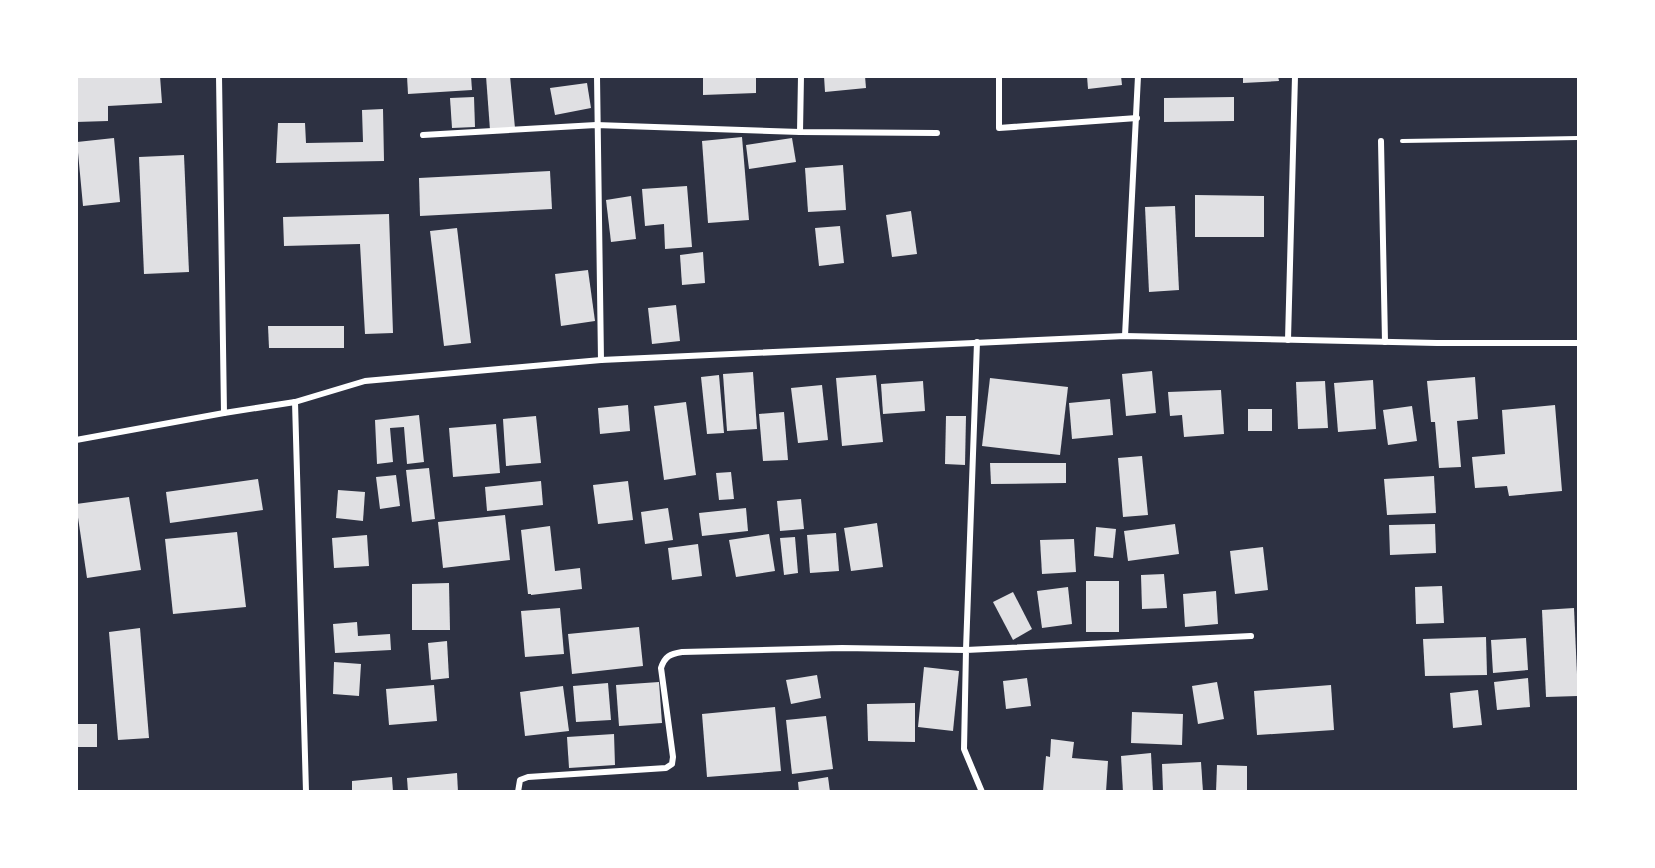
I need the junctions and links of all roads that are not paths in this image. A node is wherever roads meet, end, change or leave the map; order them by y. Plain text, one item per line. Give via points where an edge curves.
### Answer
1 (219, 76) edge
2 (597, 76) edge
3 (801, 76) edge
4 (999, 76) edge
5 (1138, 76) edge
6 (1295, 76) edge
7 (1137, 118) junction
8 (596, 125) junction
9 (800, 132) junction
10 (937, 133) dead end
11 (423, 135) dead end
12 (1381, 141) road end
13 (1125, 336) junction
14 (1288, 340) junction
15 (977, 342) junction
16 (1385, 342) junction
17 (1578, 343) edge
18 (601, 360) junction
19 (295, 402) junction
20 (224, 413) junction
21 (76, 440) edge
22 (1251, 636) dead end
23 (966, 650) junction
24 (306, 792) edge
25 (518, 792) edge
26 (982, 792) edge

1 - 20 street
2 - 8 street
3 - 9 street
4 - 7 street via 999,128
5 - 7 street
6 - 14 street
7 - 13 street
8 - 9 street
8 - 11 street
8 - 18 street
9 - 10 street
12 - 16 street
13 - 14 street
13 - 15 street
14 - 16 street
15 - 18 street
15 - 23 street
16 - 17 street
18 - 19 street via 365,381
19 - 20 street
19 - 24 street
20 - 21 street
22 - 23 street
23 - 25 street via 842,648 669,654 661,668 672,764 666,768 528,777 520,780
23 - 26 street via 964,749

